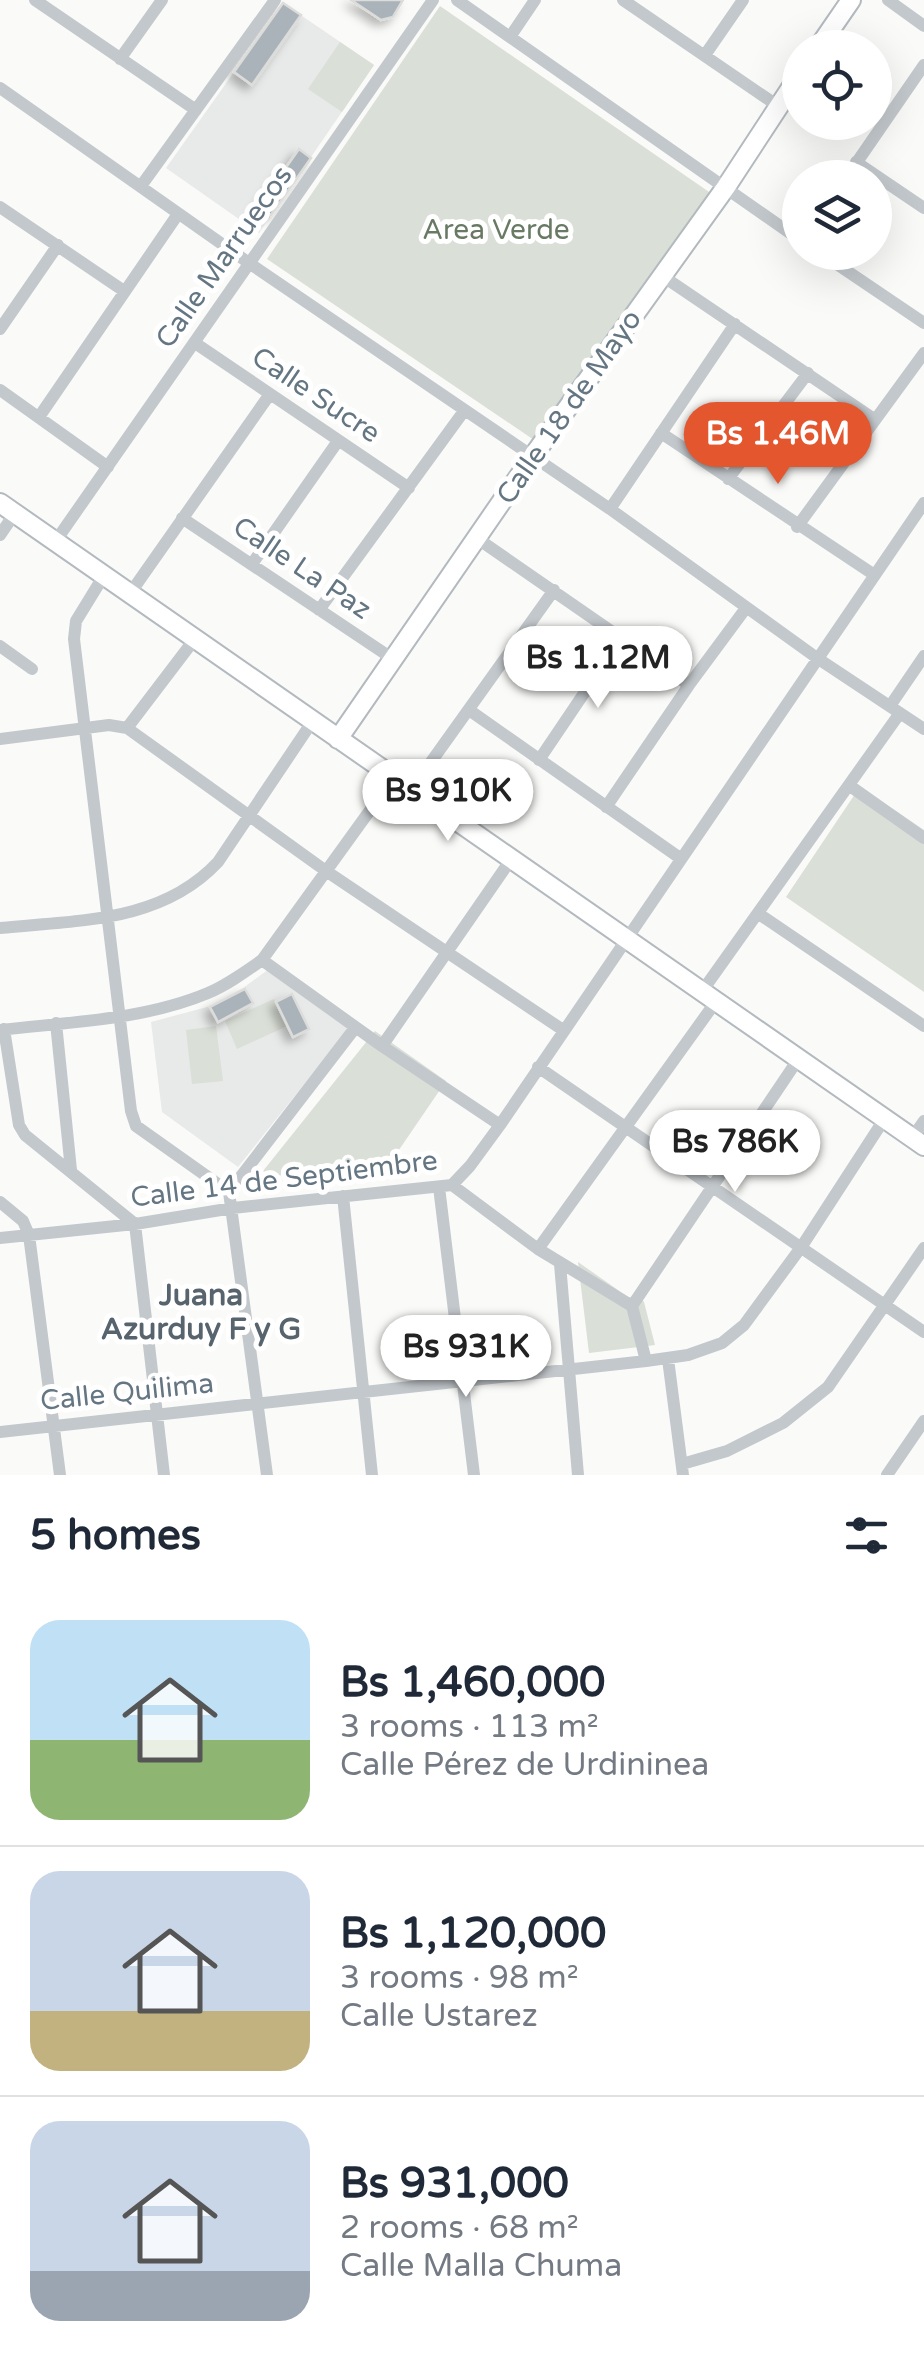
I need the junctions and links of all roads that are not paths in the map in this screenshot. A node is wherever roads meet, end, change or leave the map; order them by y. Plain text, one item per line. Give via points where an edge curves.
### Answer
1 (35, 0) edge
2 (162, 0) edge
3 (275, 0) edge
4 (433, 0) edge
5 (457, 0) edge
6 (535, 0) edge
7 (744, 0) edge
8 (851, 0) edge
9 (888, 0) edge
10 (631, 2) edge
11 (56, 6) edge
12 (924, 26) edge
13 (830, 30) edge
14 (510, 37) junction
15 (705, 55) junction
16 (120, 59) junction
17 (924, 65) edge
18 (0, 88) edge
19 (782, 100) edge
20 (778, 106) junction
21 (196, 110) junction
22 (857, 160) edge
23 (141, 186) junction
24 (892, 186) edge
25 (726, 187) junction
26 (0, 207) edge
27 (924, 208) edge
28 (178, 214) junction
29 (782, 227) edge
30 (58, 246) junction
31 (249, 264) junction
32 (846, 270) edge
33 (661, 275) junction
34 (124, 291) junction
35 (924, 323) edge
36 (736, 324) junction
37 (0, 329) edge
38 (195, 344) junction
39 (924, 354) edge
40 (808, 373) junction
41 (0, 390) edge
42 (270, 394) junction
43 (464, 411) junction
44 (40, 417) junction
45 (874, 418) junction
46 (661, 433) junction
47 (338, 441) junction
48 (533, 456) junction
49 (108, 467) junction
50 (728, 480) junction
51 (409, 488) junction
52 (924, 503) edge
53 (8, 508) edge
54 (610, 508) junction
55 (182, 518) junction
56 (797, 527) junction
57 (0, 535) edge
58 (478, 539) junction
59 (55, 542) junction
60 (252, 564) junction
61 (873, 574) junction
62 (103, 577) junction
63 (554, 590) junction
64 (129, 595) junction
65 (746, 608) junction
66 (319, 610) junction
67 (622, 637) junction
68 (194, 640) junction
69 (0, 646) edge
70 (924, 656) edge
71 (817, 658) junction
72 (394, 659) junction
73 (32, 669) dead end
74 (689, 684) junction
75 (895, 709) junction
76 (468, 710) junction
77 (312, 722) junction
78 (84, 728) junction
79 (127, 728) junction
80 (924, 729) edge
81 (0, 739) edge
82 (338, 739) junction
83 (539, 760) junction
84 (394, 776) junction
85 (850, 786) junction
86 (411, 790) junction
87 (606, 807) junction
88 (250, 814) junction
89 (924, 838) edge
90 (512, 858) junction
91 (680, 858) junction
92 (326, 871) junction
93 (758, 914) junction
94 (106, 918) junction
95 (0, 928) edge
96 (626, 937) junction
97 (448, 952) junction
98 (262, 960) junction
99 (710, 995) junction
100 (118, 1015) junction
101 (56, 1023) junction
102 (924, 1026) edge
103 (355, 1028) junction
104 (2, 1029) edge
105 (563, 1030) junction
106 (382, 1046) junction
107 (799, 1058) junction
108 (538, 1067) junction
109 (885, 1118) junction
110 (924, 1121) edge
111 (500, 1125) junction
112 (627, 1128) junction
113 (918, 1142) edge
114 (71, 1170) junction
115 (446, 1186) junction
116 (715, 1186) junction
117 (230, 1192) junction
118 (343, 1196) junction
119 (0, 1202) edge
120 (233, 1208) junction
121 (135, 1224) junction
122 (29, 1235) junction
123 (0, 1238) edge
124 (802, 1246) junction
125 (924, 1248) edge
126 (538, 1249) junction
127 (560, 1264) junction
128 (886, 1304) junction
129 (632, 1306) junction
130 (924, 1332) edge
131 (668, 1358) junction
132 (646, 1361) junction
133 (567, 1368) junction
134 (462, 1380) junction
135 (363, 1390) junction
136 (259, 1402) junction
137 (158, 1414) junction
138 (924, 1421) edge
139 (54, 1426) junction
140 (0, 1432) edge
141 (682, 1469) edge
142 (60, 1475) edge
143 (164, 1475) edge
144 (268, 1475) edge
145 (372, 1475) edge
146 (474, 1475) edge
147 (578, 1475) edge
148 (886, 1475) edge

1 - 11 street
2 - 16 street
3 - 21 street
4 - 31 street, Calle Marruecos
5 - 14 street
6 - 14 street
7 - 15 street
8 - 13 street
9 - 12 street
10 - 15 street
11 - 16 street
14 - 25 street
15 - 20 street
16 - 21 street
17 - 22 street
18 - 23 street
19 - 20 street, Calle 18 de Mayo
20 - 25 street, Calle 18 de Mayo
21 - 23 street
23 - 28 street
24 - 27 street
25 - 29 street
25 - 33 street, Calle 18 de Mayo
26 - 30 street
28 - 31 street
28 - 34 street
30 - 34 street
30 - 37 street
31 - 38 street, Calle Marruecos
31 - 43 street
32 - 35 street
33 - 36 street
33 - 48 street, Calle 18 de Mayo
34 - 44 street
36 - 40 street
36 - 46 street
38 - 42 street, Calle Sucre
38 - 49 street, Calle Marruecos
39 - 45 street
40 - 45 street
40 - 50 street
41 - 44 street
42 - 47 street, Calle Sucre
42 - 55 street
43 - 48 street
43 - 51 street
44 - 49 street
45 - 56 street
46 - 50 street
46 - 54 street
47 - 51 street, Calle Sucre
47 - 60 street
48 - 54 street
48 - 58 street, Calle 18 de Mayo
49 - 59 street, Calle Marruecos
50 - 56 street
51 - 66 street
52 - 61 street, Calle 14 de Septiembre
53 - 57 street
53 - 59 street
54 - 65 street
55 - 60 street, Calle La Paz
55 - 64 street
56 - 61 street
58 - 63 street
58 - 72 street, Calle 18 de Mayo
59 - 62 street
60 - 66 street, Calle La Paz
61 - 71 street, Calle 14 de Septiembre
62 - 64 street
62 - 78 street via 74,629
63 - 67 street
63 - 76 street
64 - 68 street
65 - 71 street
65 - 74 street
66 - 72 street, Calle La Paz
67 - 74 street
67 - 83 street
68 - 77 street
68 - 79 street
69 - 73 street
70 - 75 street
71 - 75 street
71 - 91 street, Calle 14 de Septiembre
72 - 82 street, Calle 18 de Mayo
74 - 87 street
75 - 80 street
75 - 85 street
76 - 83 street
76 - 86 street
77 - 82 street
77 - 88 street
78 - 79 street
78 - 81 street
78 - 94 street
79 - 88 street
82 - 84 street
83 - 87 street
84 - 86 street
84 - 92 street
85 - 89 street
85 - 93 street
86 - 90 street
87 - 91 street
88 - 92 street
88 - 94 street via 203,878 153,906
90 - 96 street
90 - 97 street
91 - 96 street, Calle 14 de Septiembre
92 - 97 street
92 - 98 street
93 - 99 street
93 - 102 street
94 - 95 street
94 - 100 street
96 - 99 street
96 - 105 street, Calle 14 de Septiembre
97 - 105 street
97 - 106 street
98 - 100 street via 212,992
98 - 103 street
99 - 107 street
99 - 112 street
100 - 101 street
100 - 117 street via 136,1126
101 - 104 street
101 - 114 street
103 - 106 street
103 - 117 street
104 - 114 street via 19,1125
105 - 108 street, Calle 14 de Septiembre
106 - 111 street
107 - 109 street
107 - 116 street
108 - 111 street, Calle 14 de Septiembre
108 - 112 street
109 - 113 street
109 - 124 street, Calle Quilima
110 - 113 street
111 - 115 street, Calle 14 de Septiembre
112 - 116 street
112 - 126 street
114 - 121 street
115 - 118 street, Calle 14 de Septiembre
115 - 126 street
115 - 134 street
116 - 124 street
116 - 129 street
117 - 120 street
118 - 120 street, Calle 14 de Septiembre
118 - 135 street
119 - 122 street
120 - 121 street, Calle 14 de Septiembre
120 - 136 street
121 - 122 street, Calle 14 de Septiembre
121 - 137 street
122 - 123 street, Calle 14 de Septiembre
122 - 139 street
124 - 128 street
124 - 131 street, Calle Quilima via 744,1325 722,1343
125 - 128 street
126 - 127 street
127 - 129 street
127 - 133 street
128 - 130 street
128 - 141 street via 828,1387 805,1406 783,1423
129 - 132 street
131 - 132 street, Calle Quilima
131 - 141 street
132 - 133 street, Calle Quilima
133 - 134 street, Calle Quilima
133 - 147 street
134 - 135 street, Calle Quilima
134 - 146 street
135 - 136 street, Calle Quilima
135 - 145 street
136 - 137 street, Calle Quilima
136 - 144 street
137 - 139 street, Calle Quilima
137 - 143 street
138 - 148 street
139 - 140 street, Calle Quilima
139 - 142 street

